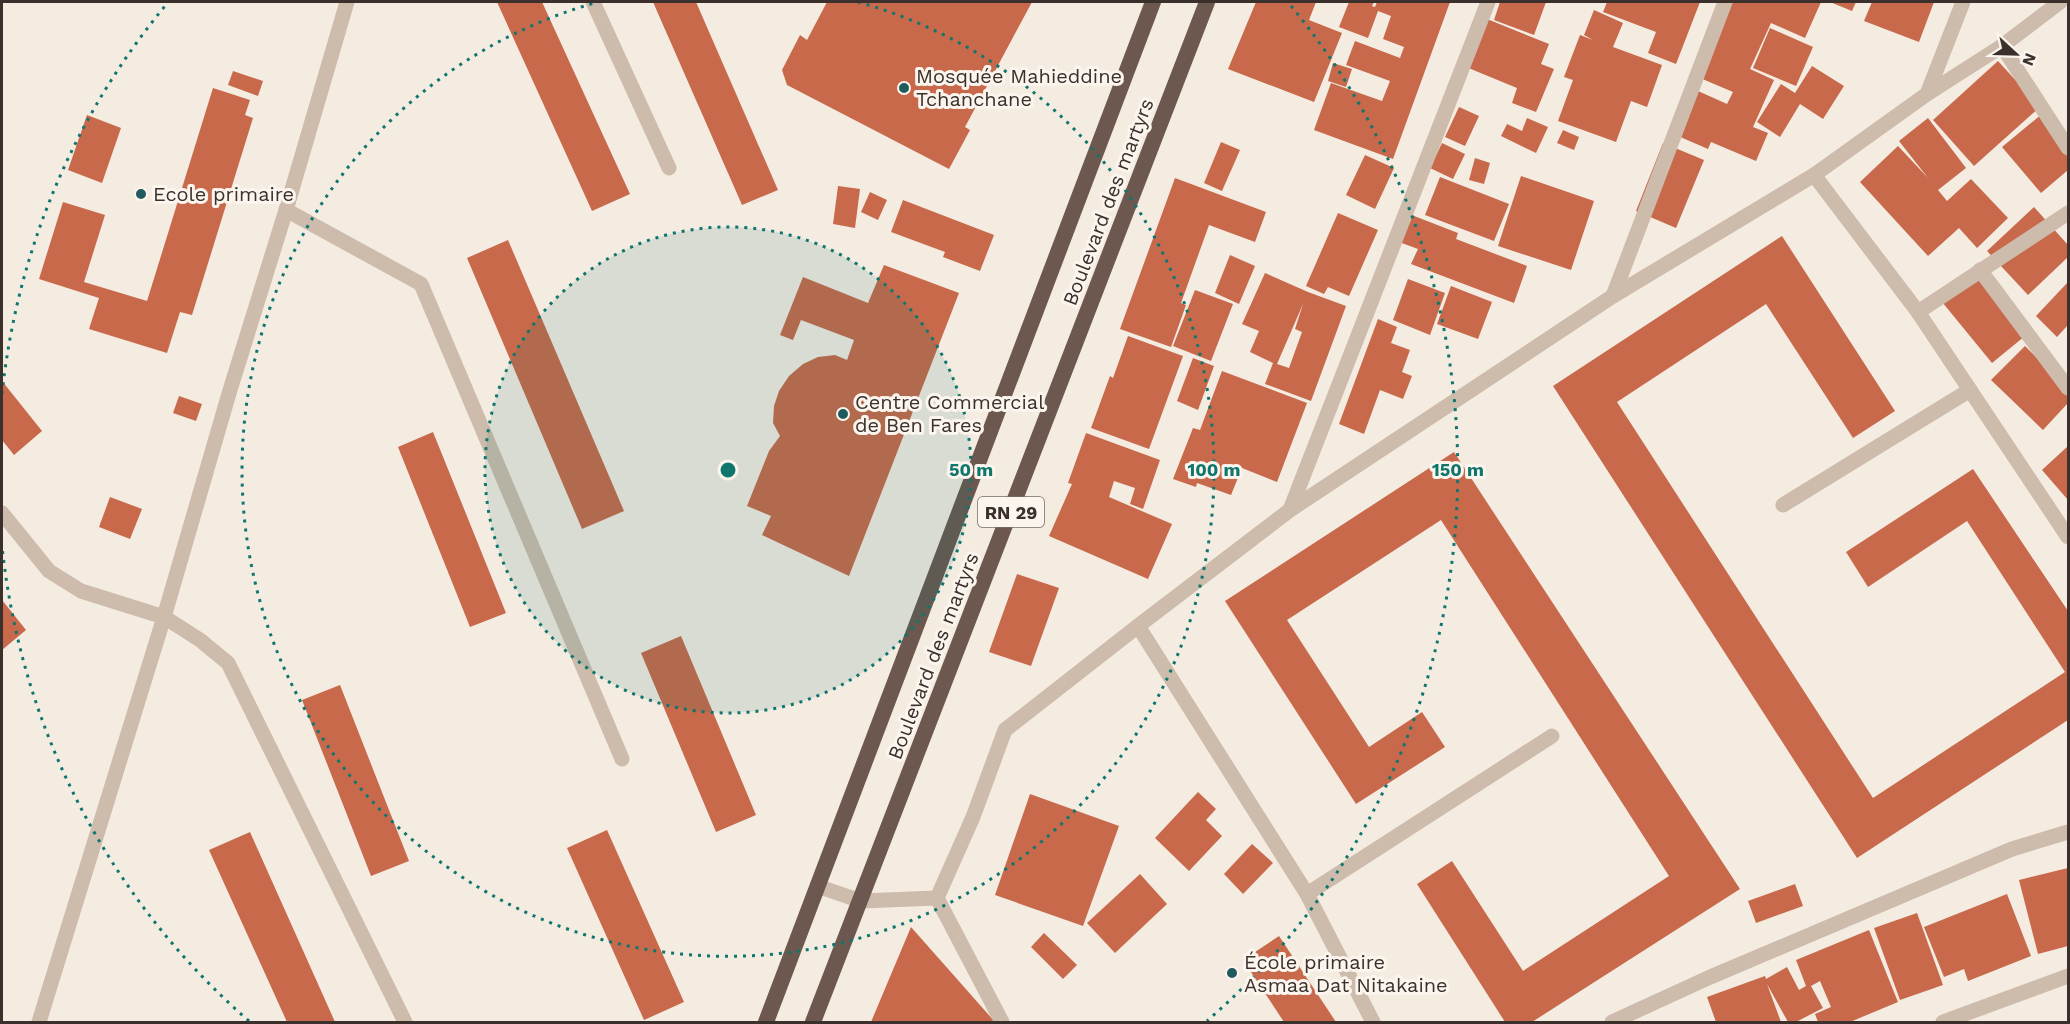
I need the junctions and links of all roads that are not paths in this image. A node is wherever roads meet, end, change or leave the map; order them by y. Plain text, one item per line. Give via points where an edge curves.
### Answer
1 (348, 2) edge
2 (593, 2) edge
3 (1153, 2) edge
4 (1207, 2) edge
5 (1488, 2) edge
6 (1725, 2) edge
7 (1963, 2) edge
8 (2060, 2) edge
9 (2002, 46) junction
10 (1927, 94) junction
11 (2068, 148) edge
12 (669, 168) dead end
13 (1814, 175) junction
14 (286, 210) junction
15 (2068, 213) edge
16 (1980, 270) junction
17 (1613, 296) junction
18 (1918, 312) junction
19 (2068, 388) edge
20 (1970, 390) junction
21 (1783, 505) dead end
22 (1290, 510) junction
23 (2, 513) edge
24 (2068, 537) edge
25 (164, 617) junction
26 (1138, 626) junction
27 (1552, 736) dead end
28 (622, 759) dead end
29 (2068, 832) edge
30 (817, 886) junction
31 (1307, 894) junction
32 (937, 898) junction
33 (861, 901) junction
34 (2068, 976) edge
35 (39, 1023) edge
36 (405, 1023) edge
37 (766, 1023) edge
38 (813, 1023) edge
39 (1002, 1023) edge
40 (1372, 1023) edge
41 (1612, 1023) edge
42 (1943, 1023) edge

1 - 14 street
2 - 12 street
3 - 30 highway, Boulevard des martyrs / RN 29
4 - 33 highway, Boulevard des martyrs / RN 29
5 - 22 street
6 - 17 street
7 - 10 street
8 - 9 street
9 - 10 street
9 - 11 street
10 - 13 street
13 - 17 street
13 - 18 street
14 - 25 street
14 - 28 street via 421,284
15 - 16 street
16 - 18 street
16 - 19 street
17 - 22 street
18 - 20 street
20 - 21 street
20 - 24 street
22 - 26 street
23 - 25 street via 49,571 81,591
25 - 35 street
25 - 36 street via 228,663
26 - 31 street
26 - 32 street via 1005,730
27 - 31 street
29 - 41 street via 2012,849
30 - 33 street
30 - 37 highway, Boulevard des martyrs / RN 29
31 - 40 street
32 - 33 street
32 - 39 street
33 - 38 highway, Boulevard des martyrs / RN 29
34 - 42 street

